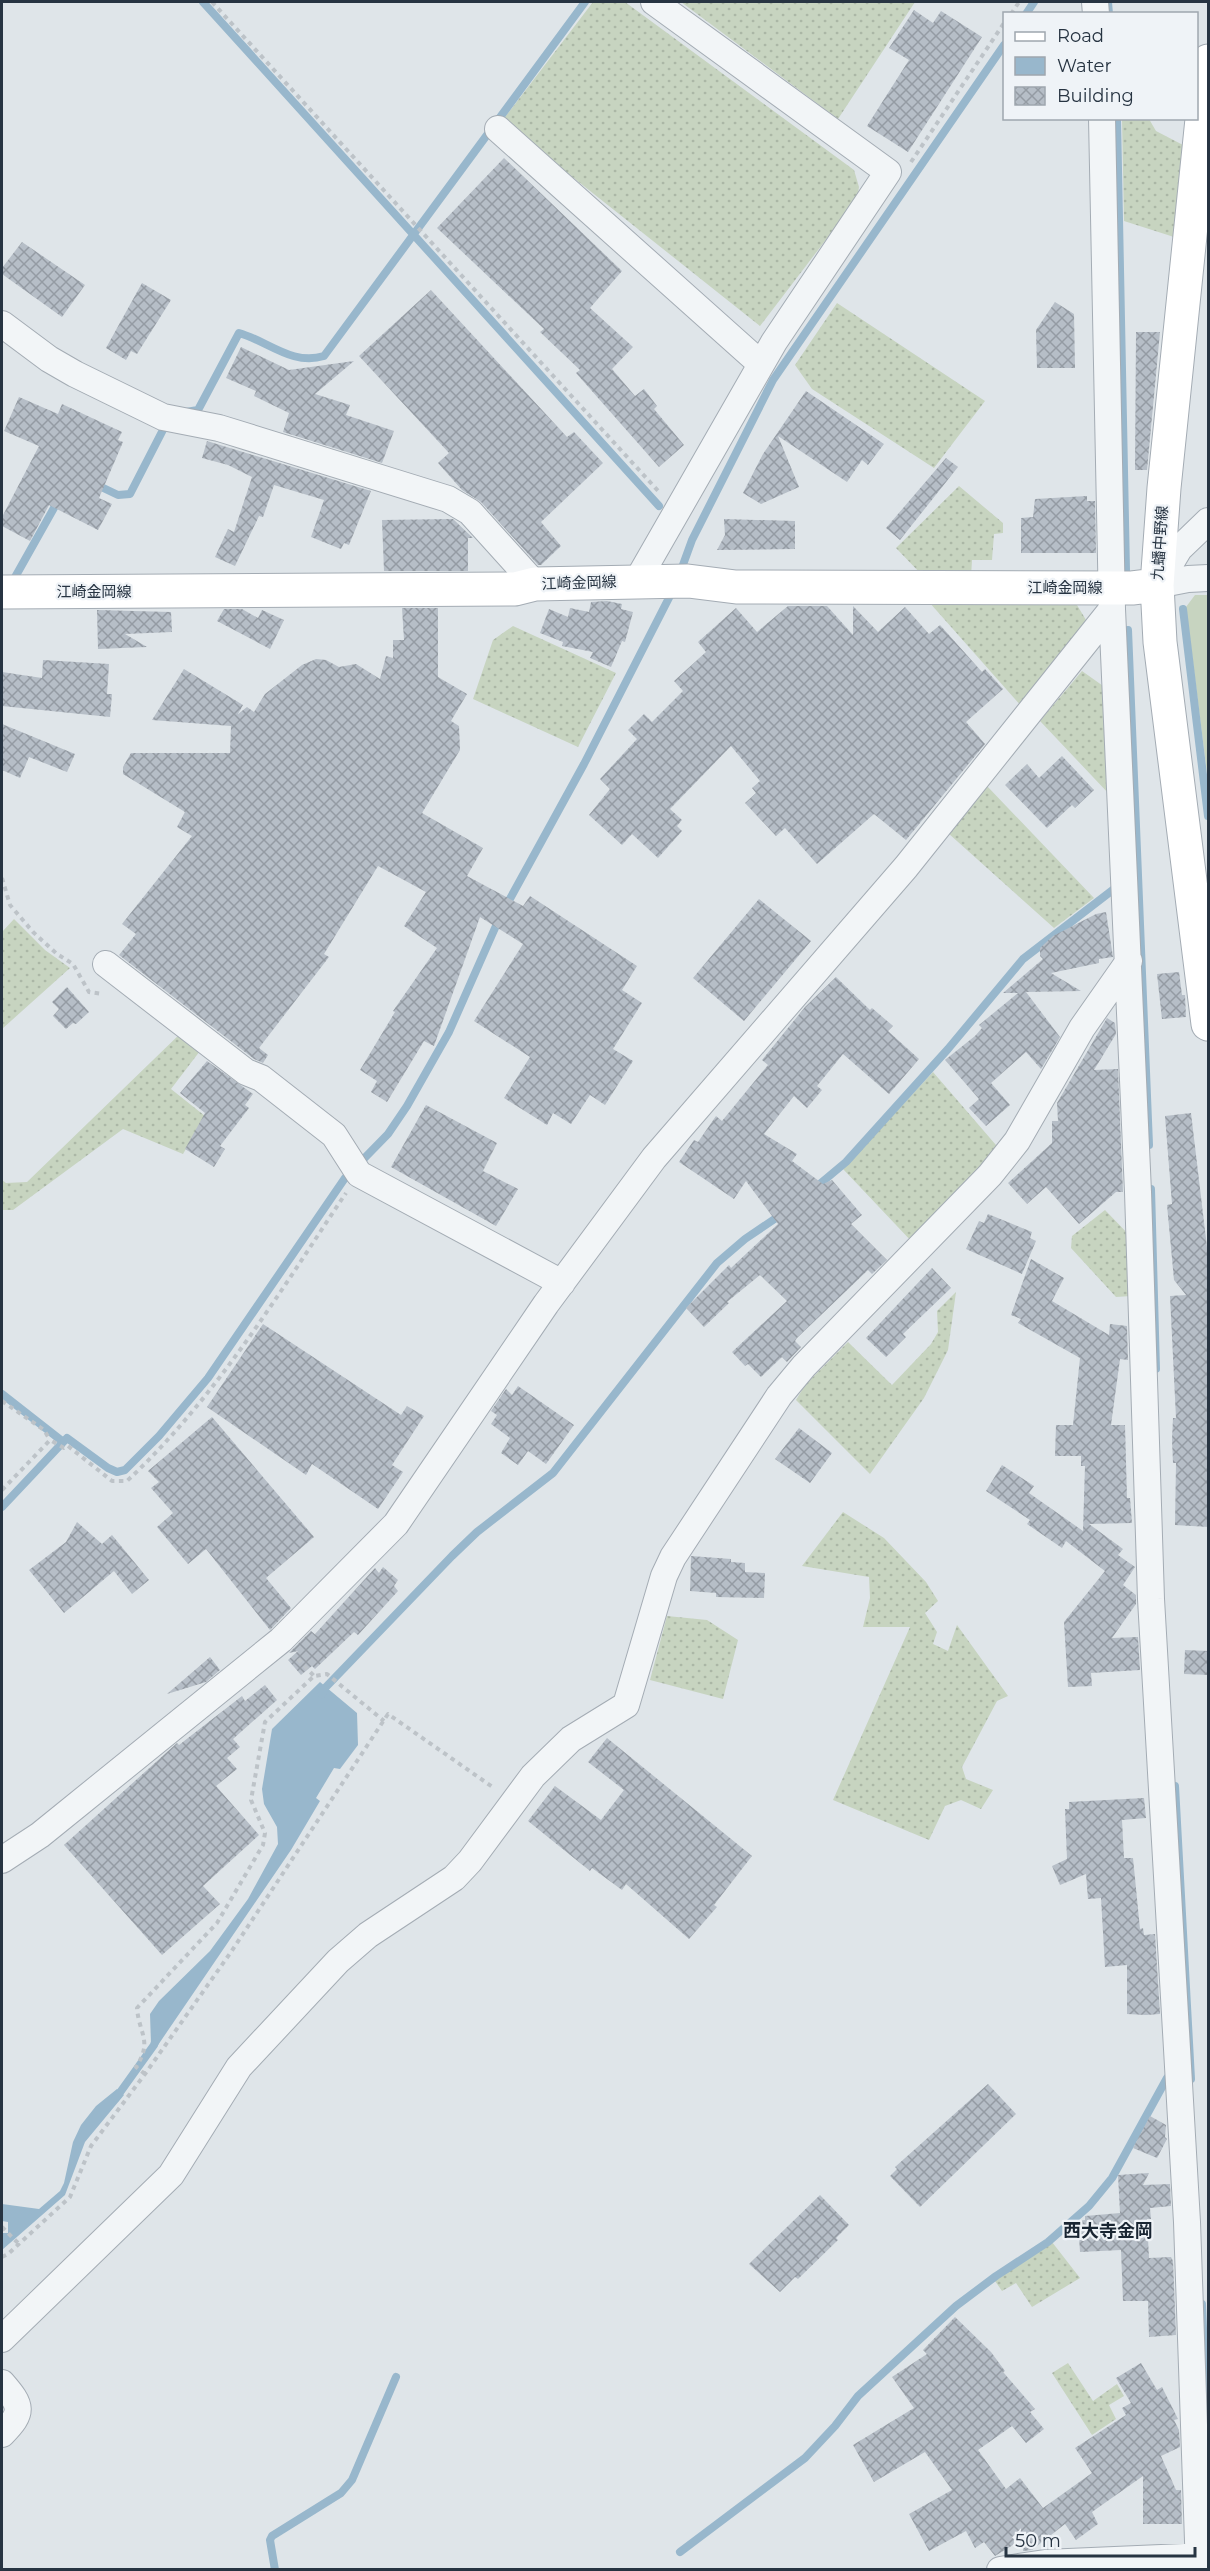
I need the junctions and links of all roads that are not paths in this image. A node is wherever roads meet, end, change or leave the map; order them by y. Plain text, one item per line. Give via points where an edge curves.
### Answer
1 (654, 2) edge
2 (1209, 62) edge
3 (1102, 120) edge
4 (498, 129) dead end
5 (2, 324) edge
6 (761, 364) junction
7 (1209, 521) edge
8 (1209, 578) edge
9 (663, 581) junction
10 (535, 584) junction
11 (1157, 585) junction
12 (2, 592) edge
13 (1112, 598) junction
14 (1129, 961) junction
15 (106, 964) dead end
16 (1209, 1024) edge
17 (562, 1282) junction
18 (2, 1860) edge
19 (2, 2338) edge
20 (2, 2383) edge
21 (2, 2434) edge
22 (1203, 2560) edge
23 (1000, 2570) edge

1 - 6 street via 888,172
2 - 11 main road, 九蟠中野線
3 - 13 street
4 - 6 street
5 - 10 street via 67,369 163,417 219,428 448,499 470,512
6 - 9 street via 677,514
7 - 11 street via 1179,549
8 - 11 street
9 - 10 main road, 江崎金岡線
9 - 13 main road, 江崎金岡線 via 736,587
10 - 12 main road, 江崎金岡線 via 515,589
11 - 13 main road, 江崎金岡線
11 - 16 main road, 九蟠中野線 via 1160,642
13 - 14 street
13 - 17 street via 906,867 654,1158
14 - 19 street via 1082,1029 1017,1142 779,1396 664,1576 626,1705 571,1739 533,1776 454,1878 368,1935 338,1961 239,2067 171,2175
14 - 22 street via 1150,1599
15 - 17 street via 334,1135 357,1170
17 - 18 street via 396,1524 281,1640 40,1835
20 - 21 street via 18,2409 17,2419
22 - 23 street via 1045,2563

